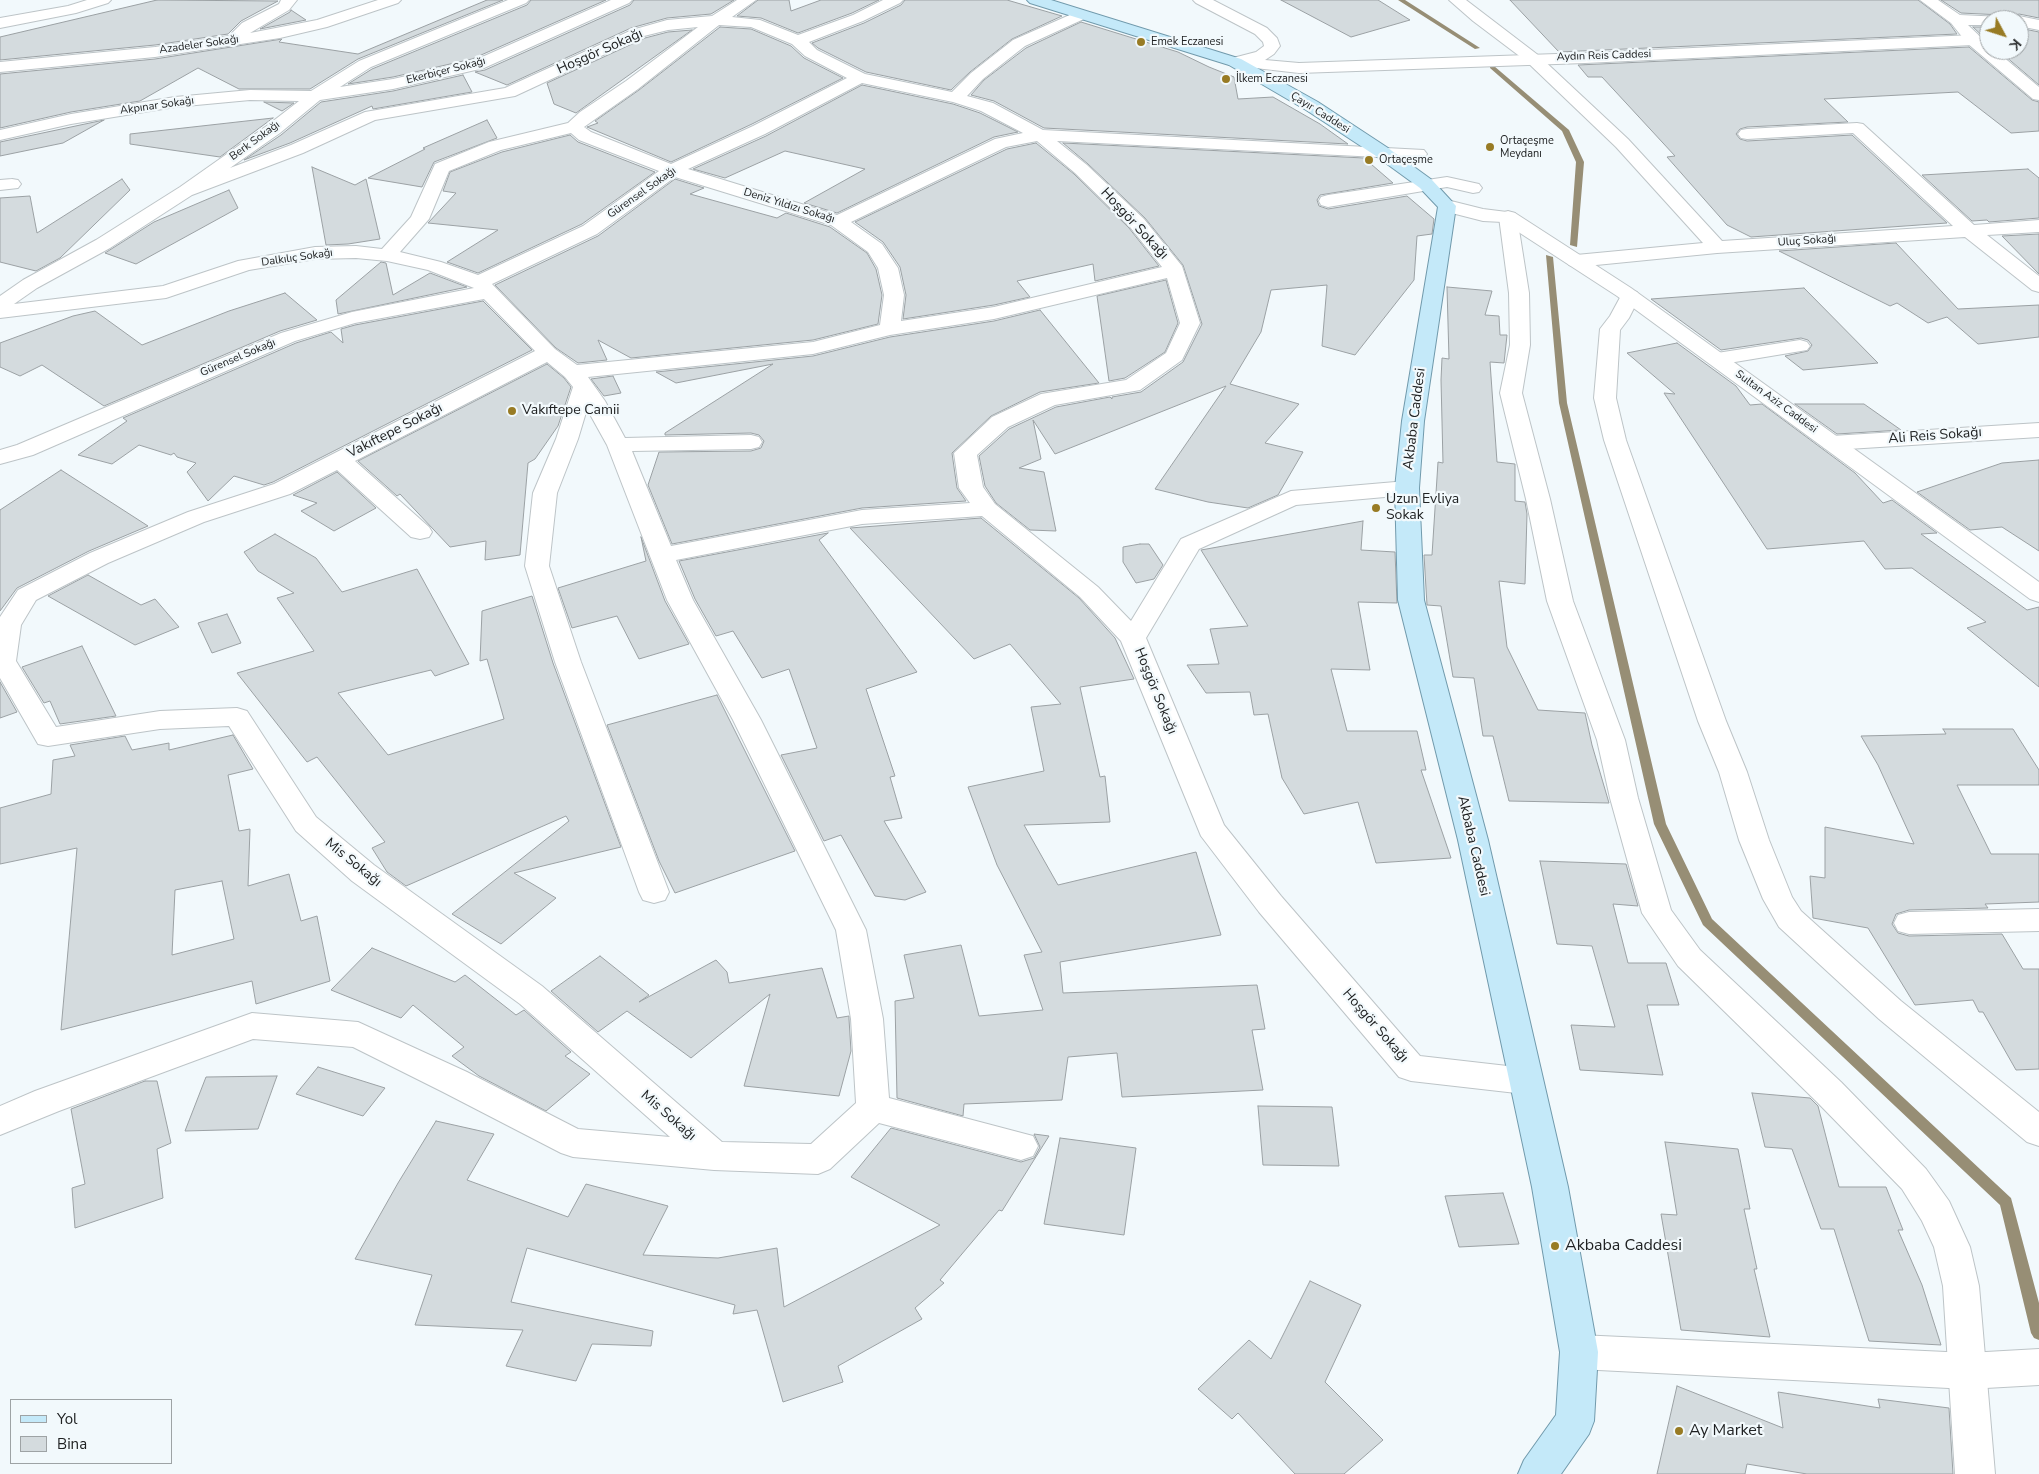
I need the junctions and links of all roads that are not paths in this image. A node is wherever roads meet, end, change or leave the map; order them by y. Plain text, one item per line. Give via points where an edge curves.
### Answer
1 (104, 0) edge
2 (289, 0) edge
3 (393, 0) edge
4 (521, 0) edge
5 (624, 0) edge
6 (748, 0) edge
7 (895, 0) edge
8 (1036, 0) edge
9 (1201, 0) edge
10 (1458, 0) edge
11 (1928, 0) edge
12 (1081, 15) junction
13 (716, 20) junction
14 (1956, 20) junction
15 (1979, 20) edge
16 (0, 23) edge
17 (232, 40) junction
18 (1973, 40) junction
19 (798, 41) junction
20 (1532, 58) junction
21 (1235, 62) junction
22 (0, 66) edge
23 (860, 78) junction
24 (2039, 95) edge
25 (316, 96) junction
26 (956, 98) junction
27 (574, 127) junction
28 (1747, 134) dead end
29 (0, 135) edge
30 (1040, 135) junction
31 (1382, 152) junction
32 (1418, 154) dead end
33 (672, 170) junction
34 (1426, 184) junction
35 (1473, 188) dead end
36 (186, 191) junction
37 (1328, 200) dead end
38 (1447, 206) junction
39 (1508, 217) junction
40 (838, 221) junction
41 (2039, 226) edge
42 (1970, 230) junction
43 (1717, 247) junction
44 (387, 255) junction
45 (1576, 261) junction
46 (1175, 270) junction
47 (2039, 286) edge
48 (483, 287) junction
49 (1630, 296) junction
50 (0, 305) edge
51 (0, 312) edge
52 (890, 329) junction
53 (1800, 346) dead end
54 (548, 353) junction
55 (1717, 359) junction
56 (578, 379) junction
57 (2039, 430) edge
58 (751, 442) dead end
59 (1832, 443) junction
60 (618, 445) junction
61 (0, 457) edge
62 (339, 459) junction
63 (1407, 488) junction
64 (987, 509) junction
65 (420, 532) dead end
66 (662, 555) junction
67 (2039, 594) edge
68 (1133, 638) junction
69 (2, 662) edge
70 (654, 892) dead end
71 (2039, 920) edge
72 (1909, 923) dead end
73 (1525, 1081) junction
74 (873, 1108) junction
75 (0, 1121) edge
76 (2039, 1132) edge
77 (1021, 1146) dead end
78 (714, 1156) junction
79 (1579, 1352) junction
80 (2039, 1367) edge
81 (1982, 1371) junction
82 (1538, 1474) edge
83 (1975, 1474) edge

1 - 16 street via 71,10
2 - 17 street via 284,7 248,26
3 - 17 street, Azadeler Sokağı via 321,24
4 - 25 street, Berk Sokağı via 365,64
5 - 25 street, Ekerbiçer Sokağı via 478,65 393,84
6 - 13 street
7 - 19 street
8 - 12 main road, Çayır Caddesi
9 - 21 street via 1261,31 1271,41 1268,52
10 - 20 street
11 - 14 street
12 - 21 main road, Çayır Caddesi
12 - 26 street via 1019,43 976,76
13 - 19 street, Hoşgör Sokağı via 754,23
13 - 27 street
13 - 36 street, Hoşgör Sokağı via 667,25 638,33 509,92 372,116 288,153
14 - 15 street
14 - 18 street
17 - 22 street, Azadeler Sokağı via 88,59
18 - 20 street, Aydın Reis Caddesi
18 - 24 street
19 - 23 street, Hoşgör Sokağı via 811,53
20 - 21 street, Aydın Reis Caddesi via 1299,68
20 - 43 street via 1622,143
21 - 31 main road, Çayır Caddesi via 1312,106
23 - 26 street, Hoşgör Sokağı
23 - 33 street, Gürensel Sokağı
25 - 29 street, Akpınar Sokağı via 250,95 175,102 71,119
25 - 36 street, Berk Sokağı
26 - 30 street, Hoşgör Sokağı via 987,107
27 - 33 street, Deniz Yıldızı Sokağı via 585,136
27 - 44 street via 495,146 441,168 420,219
28 - 42 street via 1857,128
30 - 31 street
30 - 40 street via 1001,143
30 - 46 street, Hoşgör Sokağı via 1082,169 1136,223
31 - 32 street
31 - 34 main road, Çayır Caddesi
33 - 40 street, Deniz Yıldızı Sokağı
33 - 48 street, Gürensel Sokağı via 590,230
34 - 35 street via 1446,182
34 - 37 street
34 - 38 main road, Çayır Caddesi
36 - 50 street, Berk Sokağı
38 - 39 street
38 - 63 main road, Akbaba Caddesi via 1419,373
39 - 45 street, Sultan Aziz Caddesi
39 - 81 street via 1519,293 1520,345 1511,393 1560,601 1611,740 1624,798 1658,912 1689,958 1829,1092 1914,1179 1936,1212 1952,1247
40 - 52 street, Deniz Yıldızı Sokağı via 875,248 888,268 894,295
41 - 42 street, Uluç Sokağı
42 - 43 street, Uluç Sokağı
42 - 47 street
43 - 45 street, Uluç Sokağı
44 - 48 street, Dalkılıç Sokağı via 434,266
44 - 51 street, Dalkılıç Sokağı via 315,253 245,265 166,292
45 - 49 street, Sultan Aziz Caddesi
46 - 52 street via 994,313
46 - 64 street, Hoşgör Sokağı via 1190,323 1175,356 1132,385 1049,399 1000,422 965,453 971,488
48 - 54 street
48 - 61 street, Gürensel Sokağı via 352,318 288,337 25,450
49 - 55 street, Sultan Aziz Caddesi
49 - 76 street via 1610,329 1608,341 1605,398 1615,440 1754,840 1778,899 1790,920 1890,1010
52 - 56 street via 813,348
53 - 55 street
54 - 56 street
54 - 62 street, Vakıftepe Sokağı
55 - 59 street, Sultan Aziz Caddesi
56 - 60 street
56 - 70 street via 567,440 545,493 537,566 568,662
57 - 59 street, Ali Reis Sokağı
58 - 60 street
59 - 67 street, Sultan Aziz Caddesi
60 - 66 street
62 - 65 street, Vakıftepe Sokağı
62 - 69 street via 282,488 196,517 99,558 27,595 8,625
63 - 68 street via 1291,498 1190,544
63 - 73 main road, Akbaba Caddesi via 1410,600 1473,840
64 - 66 street via 862,517
64 - 68 street, Hoşgör Sokağı via 1089,592
66 - 74 street via 680,600 747,720 851,930 867,1019
68 - 73 street, Hoşgör Sokağı via 1211,829 1270,904 1411,1068
69 - 78 street, Mis Sokağı via 48,737 160,720 237,717 306,824 363,874 531,995
71 - 72 street
73 - 79 main road, Akbaba Caddesi via 1550,1187
74 - 77 street
74 - 78 street via 818,1159
75 - 78 street via 252,1026 358,1035 573,1143
79 - 81 street
79 - 82 main road, Akbaba Caddesi via 1575,1421
80 - 81 street
81 - 83 street

